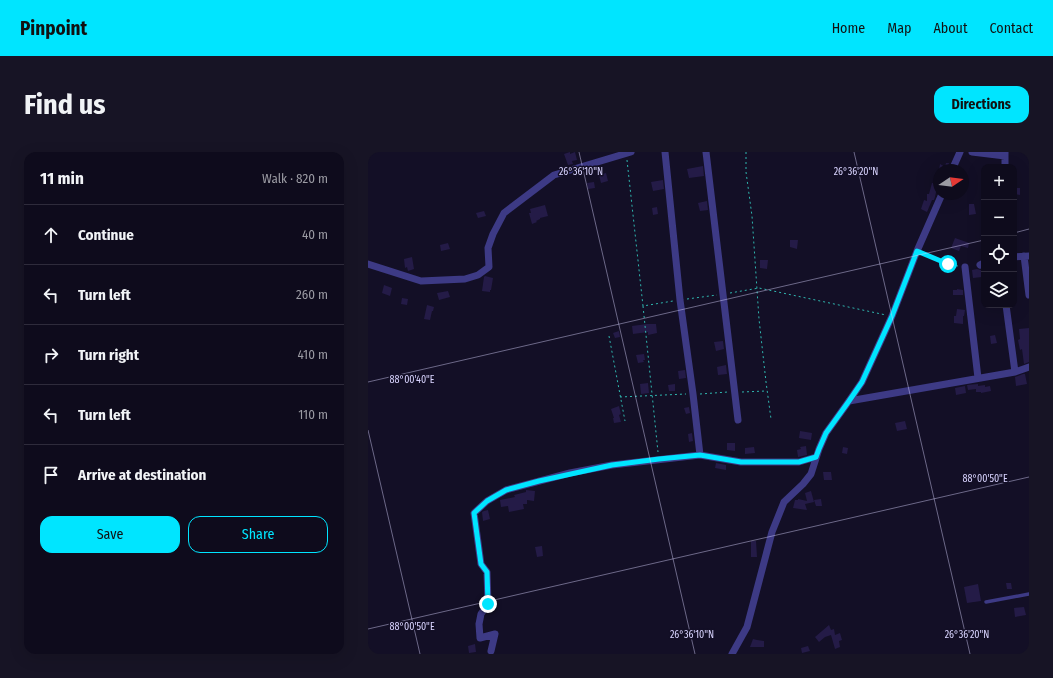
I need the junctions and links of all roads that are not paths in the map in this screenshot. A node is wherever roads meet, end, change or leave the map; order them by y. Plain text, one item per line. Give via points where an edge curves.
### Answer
1 (631, 152) edge
2 (665, 152) edge
3 (706, 152) edge
4 (960, 152) edge
5 (972, 152) edge
6 (1005, 154) edge
7 (955, 164) edge
8 (939, 200) edge
9 (1026, 256) edge
10 (368, 264) edge
11 (965, 267) road end
12 (1029, 295) edge
13 (1006, 308) edge
14 (1029, 367) edge
15 (1015, 372) junction
16 (978, 378) junction
17 (849, 401) junction
18 (738, 420) dead end
19 (700, 455) junction
20 (816, 457) junction
21 (1029, 594) edge
22 (986, 602) dead end
23 (491, 651) dead end
24 (732, 654) edge

1 - 10 street via 554,175 504,213 488,248 489,267 478,275 465,279 421,281
2 - 19 street via 680,300
3 - 18 street
4 - 7 street
5 - 6 street
8 - 17 street via 892,316 862,382
9 - 12 street
11 - 16 street
13 - 15 street
14 - 15 street
15 - 16 street
16 - 17 street
17 - 20 street via 826,433
19 - 20 street via 741,462 799,462
19 - 23 street via 605,466 554,477 506,490 487,501 474,513 481,564 487,572 488,604 481,614 480,638 495,634
20 - 24 street via 811,474 784,502 772,532 747,627
21 - 22 lane

